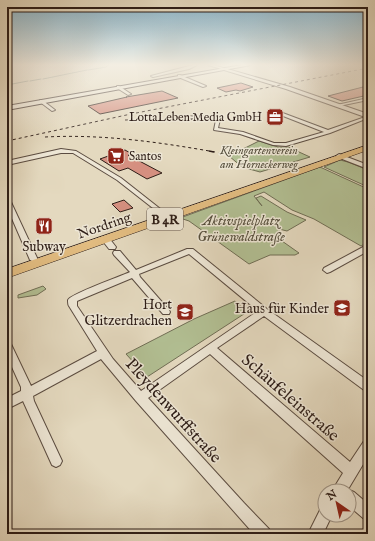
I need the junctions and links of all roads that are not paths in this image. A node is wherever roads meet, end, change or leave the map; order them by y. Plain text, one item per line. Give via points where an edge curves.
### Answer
1 (100, 90) edge
2 (123, 90) edge
3 (294, 90) edge
4 (129, 94) dead end
5 (368, 99) edge
6 (41, 101) junction
7 (339, 105) junction
8 (7, 108) edge
9 (53, 110) dead end
10 (279, 113) dead end
11 (368, 116) edge
12 (176, 117) dead end
13 (328, 132) junction
14 (368, 143) edge
15 (368, 147) edge
16 (339, 156) junction
17 (7, 164) edge
18 (368, 167) edge
19 (7, 200) edge
20 (166, 215) junction
21 (112, 247) junction
22 (368, 248) edge
23 (34, 260) junction
24 (7, 268) edge
25 (327, 270) dead end
26 (135, 273) junction
27 (7, 274) edge
28 (264, 311) junction
29 (166, 312) dead end
30 (7, 344) edge
31 (210, 348) junction
32 (103, 353) junction
33 (368, 388) edge
34 (27, 394) junction
35 (140, 398) junction
36 (7, 404) edge
37 (368, 445) edge
38 (56, 462) dead end
39 (350, 471) junction
40 (345, 483) edge
41 (357, 504) edge
42 (368, 513) edge
43 (321, 523) edge
44 (264, 534) edge
45 (315, 534) edge

1 - 6 main road
2 - 4 street
3 - 7 street
5 - 7 street
6 - 8 main road
6 - 9 street
7 - 11 street
10 - 13 street
11 - 13 street
12 - 13 street via 215,118 218,119 216,129 276,144 289,144
14 - 20 main road, Nordring / B 4R
15 - 16 main road, Nordring / B 4R
16 - 18 street
16 - 21 main road, Nordring / B 4R
17 - 20 street via 61,151 74,152 118,179
19 - 23 street
20 - 23 main road, Nordring / B 4R
21 - 26 street
21 - 27 main road, Nordring / B 4R
22 - 25 street
23 - 24 main road, Nordring / B 4R
26 - 28 street via 190,251
26 - 29 street via 136,278
26 - 32 street, Pleydenwurffstraße via 72,300 73,306
28 - 31 street
28 - 33 street
30 - 34 street
31 - 35 street
31 - 39 street, Schäufeleinstraße
32 - 34 street
32 - 35 street, Pleydenwurffstraße
34 - 36 street
34 - 38 street
35 - 44 street, Pleydenwurffstraße
37 - 39 street
39 - 40 street
41 - 42 street
43 - 45 street

